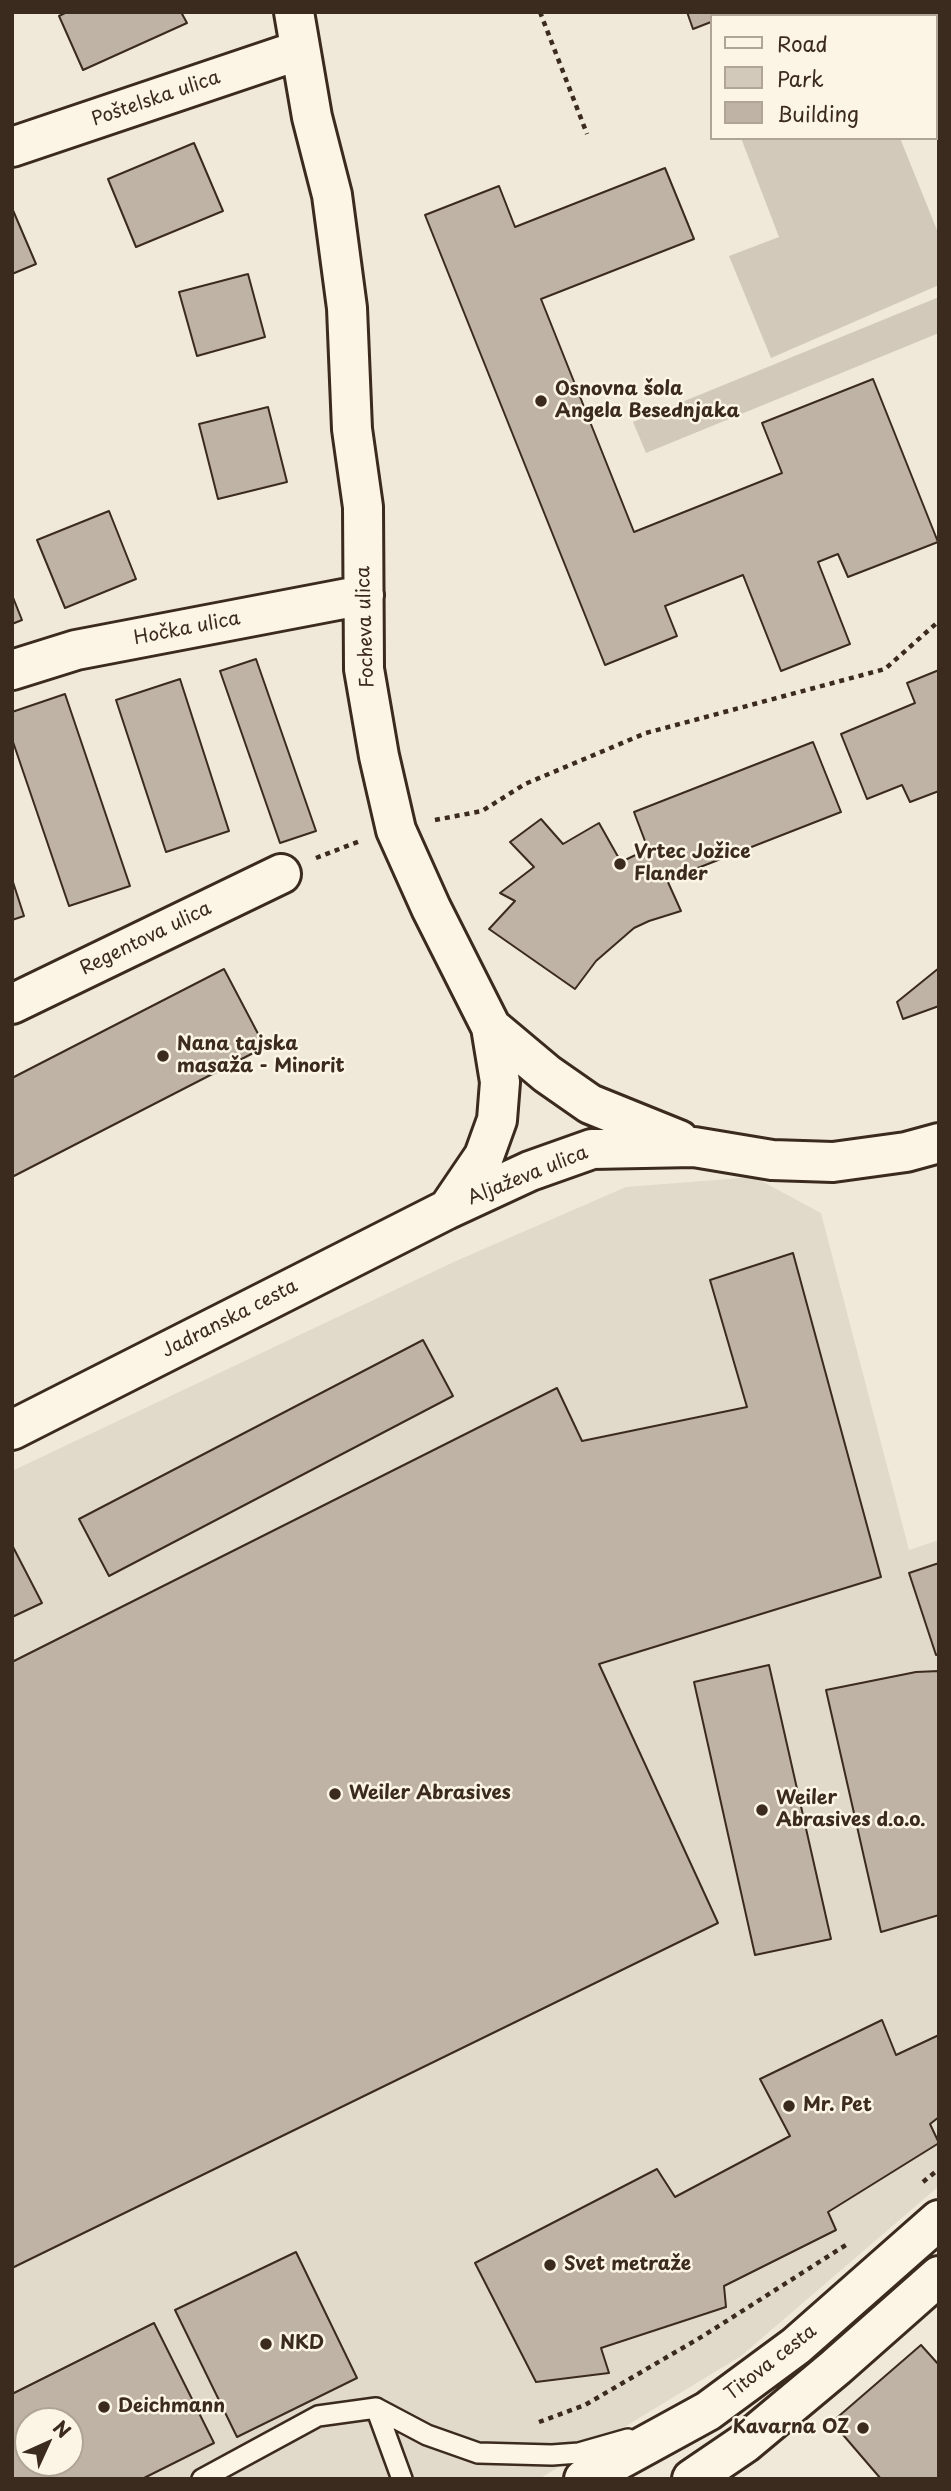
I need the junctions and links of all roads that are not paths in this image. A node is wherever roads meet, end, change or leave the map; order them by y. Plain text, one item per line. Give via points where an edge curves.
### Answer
1 (294, 12) edge
2 (300, 50) junction
3 (12, 147) edge
4 (364, 595) junction
5 (12, 670) edge
6 (281, 874) road end
7 (12, 1004) edge
8 (491, 1027) junction
9 (939, 1143) edge
10 (694, 1147) junction
11 (448, 1209) junction
12 (12, 1430) edge
13 (939, 2220) edge
14 (939, 2276) edge
15 (376, 2408) junction
16 (708, 2411) junction
17 (202, 2479) edge
18 (402, 2479) edge
19 (584, 2479) edge
20 (692, 2479) edge

1 - 2 street, Focheva ulica
2 - 3 street, Poštelska ulica
2 - 4 street, Focheva ulica via 332,195 346,308 352,429 363,507
4 - 5 street, Hočka ulica via 76,650
4 - 8 street, Focheva ulica via 364,669 396,830
6 - 7 street, Regentova ulica
8 - 10 street, Aljaževa ulica via 590,1104
8 - 11 street, Focheva ulica via 500,1082 497,1120 484,1156
9 - 10 street, Aljaževa ulica via 833,1162 772,1160
10 - 11 street, Aljaževa ulica via 592,1149 530,1171
11 - 12 street, Jadranska cesta
13 - 16 street, Titova cesta via 796,2346
14 - 20 street via 745,2443
15 - 16 lane via 427,2435 478,2453 552,2455 607,2446
15 - 17 lane via 318,2416
15 - 18 lane
16 - 19 street, Titova cesta

